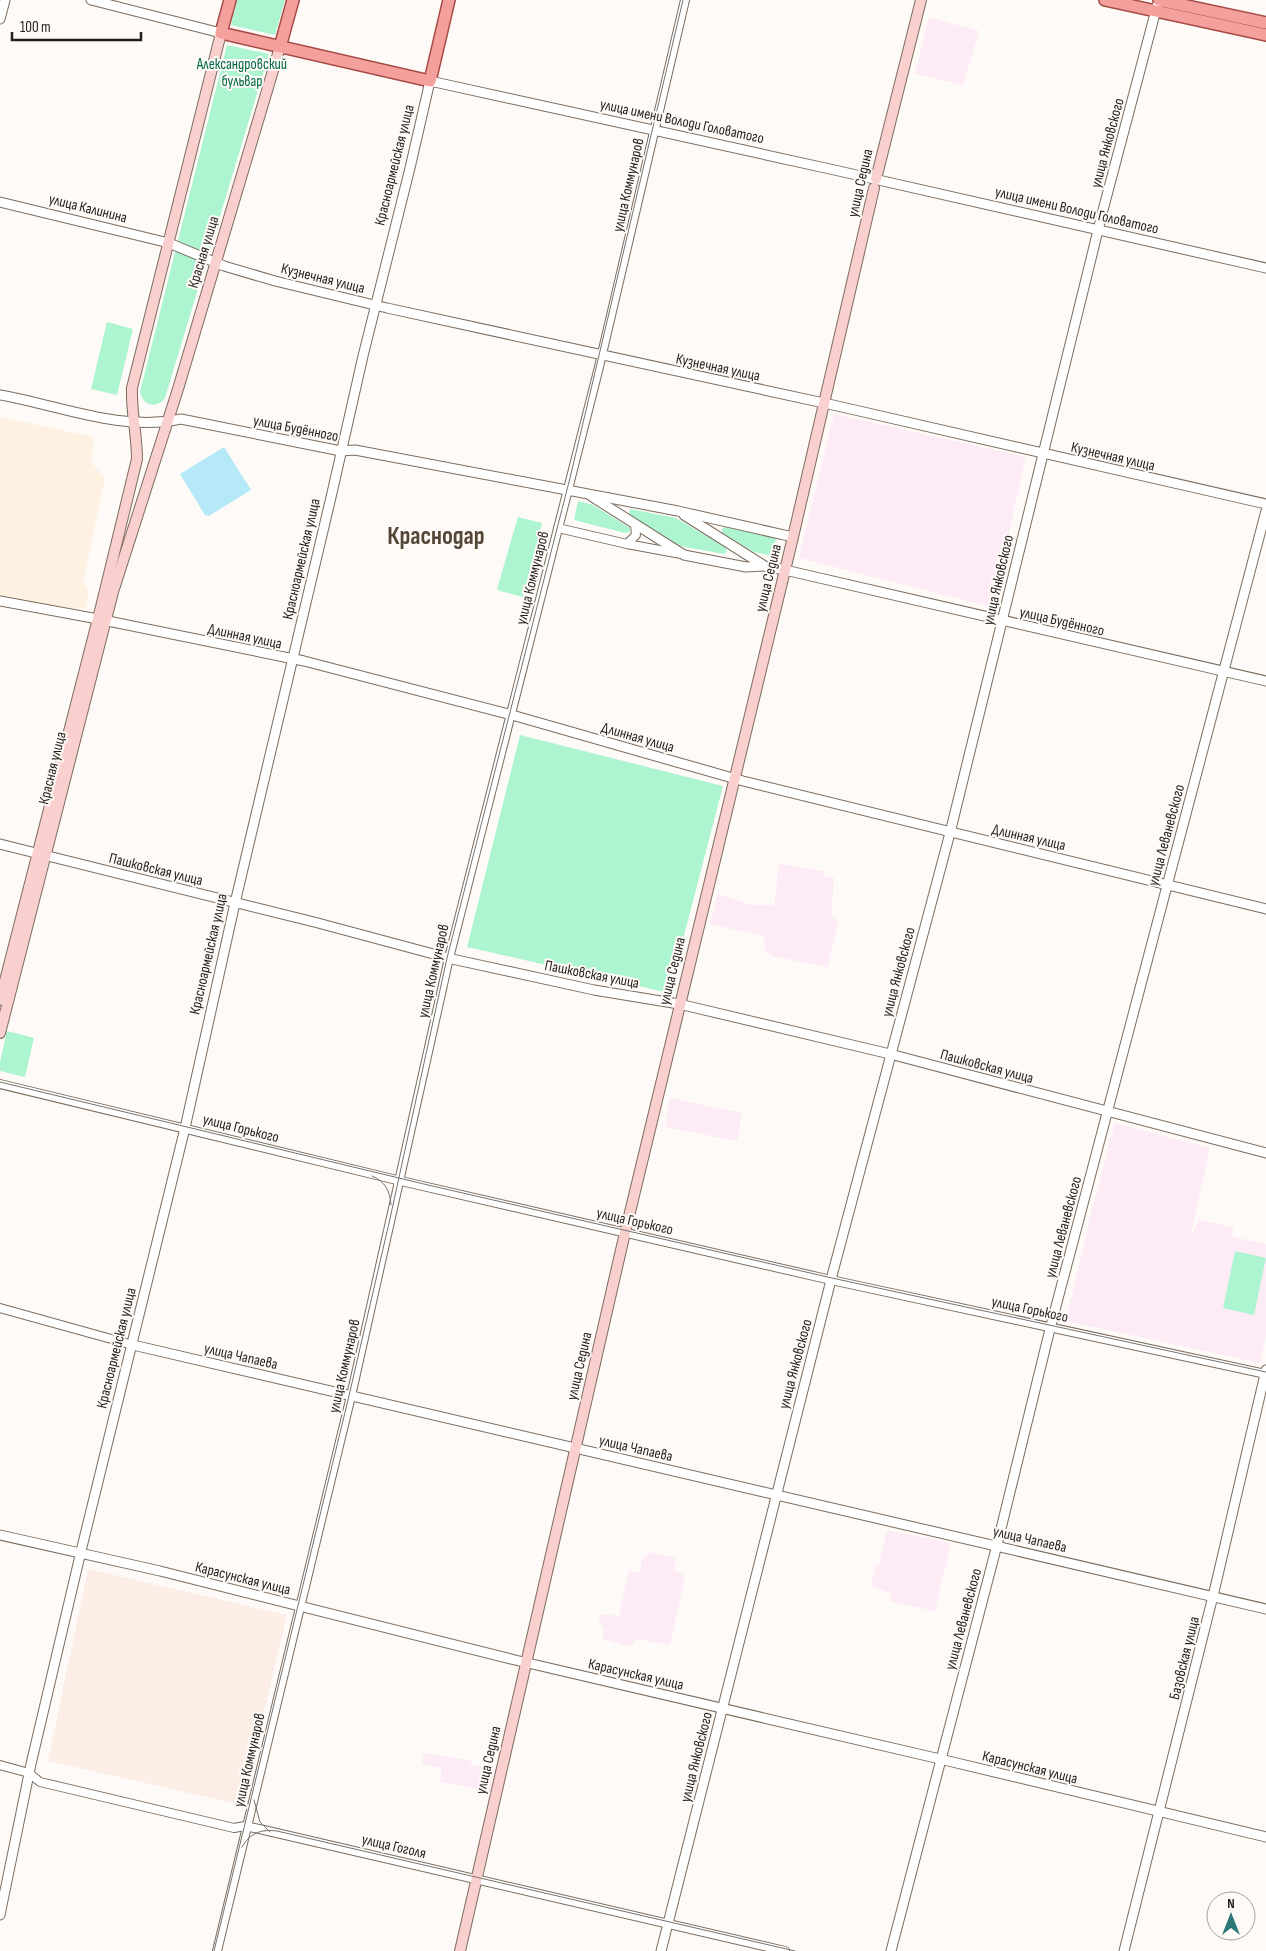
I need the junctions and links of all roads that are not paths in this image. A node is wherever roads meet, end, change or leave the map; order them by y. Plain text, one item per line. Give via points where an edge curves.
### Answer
1 (4, 0) edge
2 (91, 0) edge
3 (230, 0) edge
4 (293, 0) edge
5 (449, 0) edge
6 (685, 0) edge
7 (920, 0) edge
8 (1105, 0) edge
9 (1158, 4) edge
10 (0, 19) edge
11 (1266, 23) edge
12 (221, 33) junction
13 (1266, 35) edge
14 (280, 47) junction
15 (430, 81) junction
16 (656, 130) junction
17 (875, 184) junction
18 (0, 202) edge
19 (1098, 231) junction
20 (168, 243) junction
21 (215, 261) junction
22 (1266, 268) edge
23 (375, 305) junction
24 (602, 355) junction
25 (0, 395) edge
26 (824, 404) junction
27 (133, 422) junction
28 (166, 423) junction
29 (341, 451) junction
30 (1043, 454) junction
31 (568, 490) junction
32 (586, 493) junction
33 (1266, 504) edge
34 (124, 508) junction
35 (678, 510) junction
36 (1266, 511) edge
37 (139, 512) junction
38 (635, 525) junction
39 (558, 528) junction
40 (793, 537) junction
41 (627, 544) junction
42 (684, 555) junction
43 (764, 566) junction
44 (785, 570) junction
45 (0, 600) edge
46 (102, 619) junction
47 (1003, 621) junction
48 (293, 660) junction
49 (1223, 672) junction
50 (1266, 682) edge
51 (512, 715) junction
52 (735, 779) junction
53 (950, 833) junction
54 (0, 844) edge
55 (42, 854) junction
56 (1167, 884) junction
57 (235, 903) junction
58 (1266, 909) edge
59 (449, 958) junction
60 (0, 1000) edge
61 (679, 1004) junction
62 (0, 1033) edge
63 (890, 1054) junction
64 (0, 1084) edge
65 (1107, 1112) junction
66 (184, 1128) junction
67 (1266, 1153) edge
68 (401, 1181) junction
69 (625, 1233) junction
70 (831, 1280) junction
71 (0, 1308) edge
72 (1050, 1327) junction
73 (133, 1345) junction
74 (1266, 1373) edge
75 (352, 1396) junction
76 (576, 1448) junction
77 (776, 1495) junction
78 (0, 1536) edge
79 (997, 1545) junction
80 (81, 1553) junction
81 (1213, 1596) junction
82 (300, 1606) junction
83 (1266, 1609) edge
84 (525, 1662) junction
85 (722, 1708) junction
86 (940, 1759) junction
87 (0, 1765) edge
88 (29, 1773) junction
89 (1159, 1811) junction
90 (247, 1827) junction
91 (1266, 1837) edge
92 (476, 1879) junction
93 (0, 1915) edge
94 (668, 1924) junction
95 (217, 1951) edge
96 (460, 1951) edge
97 (661, 1951) edge
98 (785, 1951) edge
99 (890, 1951) edge
100 (1124, 1951) edge

1 - 10 street
2 - 12 street, улица имени Володи Головатого
3 - 12 main road, Красная улица
4 - 14 main road, Красная улица
5 - 15 main road, Красноармейская улица
6 - 16 street, улица Коммунаров
7 - 17 main road, улица Седина
8 - 9 main road
9 - 11 main road
9 - 13 main road
9 - 19 street, улица Янковского
12 - 14 main road, улица имени Володи Головатого
12 - 20 main road, Красная улица
14 - 15 main road, улица имени Володи Головатого
14 - 21 main road, Красная улица
15 - 16 street, улица имени Володи Головатого
15 - 23 street, Красноармейская улица
16 - 17 street, улица имени Володи Головатого
16 - 24 street, улица Коммунаров
17 - 19 street, улица имени Володи Головатого
17 - 26 main road, улица Седина
18 - 20 street, улица Калинина
19 - 22 street, улица имени Володи Головатого
19 - 30 street, улица Янковского
20 - 21 street, Кузнечная улица
20 - 27 main road, Красная улица via 132,388
21 - 23 street, Кузнечная улица via 275,281
21 - 28 main road, Красная улица
23 - 24 street, Кузнечная улица
23 - 29 street, Красноармейская улица
24 - 26 street, Кузнечная улица
24 - 31 street, улица Коммунаров
25 - 27 street, улица Будённого
26 - 30 street, Кузнечная улица
26 - 40 main road, улица Седина
27 - 28 street, улица Будённого
27 - 34 main road, Красная улица via 136,459
28 - 29 street, улица Будённого via 181,420
28 - 37 main road, Красная улица
29 - 31 street, улица Будённого via 355,450
29 - 48 street, Красноармейская улица
30 - 33 street, Кузнечная улица
30 - 47 street, улица Янковского
31 - 32 street, улица Будённого
31 - 39 street, улица Коммунаров
32 - 35 street, улица Будённого
32 - 38 street, улица Будённого
34 - 37 street
34 - 46 main road, Красная улица
35 - 40 street, улица Будённого
35 - 43 street, улица Будённого
36 - 49 street, улица Леваневского
37 - 46 main road, Красная улица
38 - 41 street via 636,535
38 - 42 street, улица Будённого
39 - 41 street, улица Будённого
39 - 51 street, улица Коммунаров
40 - 44 main road, улица Седина
41 - 42 street, улица Будённого
42 - 43 street, улица Будённого via 746,567
43 - 44 street, улица Будённого
44 - 47 street, улица Будённого
44 - 52 main road, улица Седина
45 - 46 street, Длинная улица
46 - 48 street, Длинная улица
46 - 55 main road, Красная улица
47 - 49 street, улица Будённого
47 - 53 street, улица Янковского
48 - 51 street, Длинная улица
48 - 57 street, Красноармейская улица
49 - 50 street, улица Будённого
49 - 56 street, улица Леваневского
51 - 52 street, Длинная улица
51 - 59 street, улица Коммунаров
52 - 53 street, Длинная улица
52 - 61 main road, улица Седина
53 - 56 street, Длинная улица
53 - 63 street, улица Янковского
54 - 55 street, Пашковская улица
55 - 57 street, Пашковская улица
55 - 60 main road, Красная улица
55 - 62 main road, Красная улица
56 - 58 street, Длинная улица
56 - 65 street, улица Леваневского
57 - 59 street, Пашковская улица
57 - 66 street, Красноармейская улица
59 - 61 street, Пашковская улица via 594,990
59 - 68 street, улица Коммунаров
61 - 63 street, Пашковская улица
61 - 69 main road, улица Седина
63 - 65 street, Пашковская улица
63 - 70 street, улица Янковского
64 - 66 street, улица Горького
65 - 67 street, Пашковская улица
65 - 72 street, улица Леваневского
66 - 68 street, улица Горького
66 - 73 street, Красноармейская улица
68 - 69 street, улица Горького
68 - 75 street, улица Коммунаров
69 - 70 street, улица Горького
69 - 76 main road, улица Седина
70 - 72 street, улица Горького
70 - 77 street, улица Янковского
71 - 73 street, улица Чапаева
72 - 74 street, улица Горького
72 - 79 street, улица Леваневского
73 - 75 street, улица Чапаева
73 - 80 street, Красноармейская улица
74 - 81 street, Базовская улица
75 - 76 street, улица Чапаева
75 - 82 street, улица Коммунаров
76 - 77 street, улица Чапаева
76 - 84 main road, улица Седина
77 - 79 street, улица Чапаева
77 - 85 street, улица Янковского
78 - 80 street, Карасунская улица
79 - 81 street, улица Чапаева
79 - 86 street, улица Леваневского
80 - 82 street, Карасунская улица
80 - 88 street, Красноармейская улица
81 - 83 street, улица Чапаева
81 - 89 street, Базовская улица
82 - 84 street, Карасунская улица
82 - 90 street, улица Коммунаров
84 - 85 street, Карасунская улица
84 - 92 main road, улица Седина
85 - 86 street, Карасунская улица
85 - 94 street, улица Янковского
86 - 89 street, Карасунская улица
86 - 99 street, улица Леваневского
87 - 88 street, улица Гоголя
88 - 90 street, улица Гоголя via 40,1782 234,1828
88 - 93 street, Красноармейская улица
89 - 91 street, Карасунская улица
89 - 100 street, Базовская улица
90 - 92 street, улица Гоголя
90 - 95 street, улица Коммунаров
92 - 94 street, улица Гоголя
92 - 96 main road, улица Седина
94 - 97 street, улица Янковского
94 - 98 street, улица Гоголя

